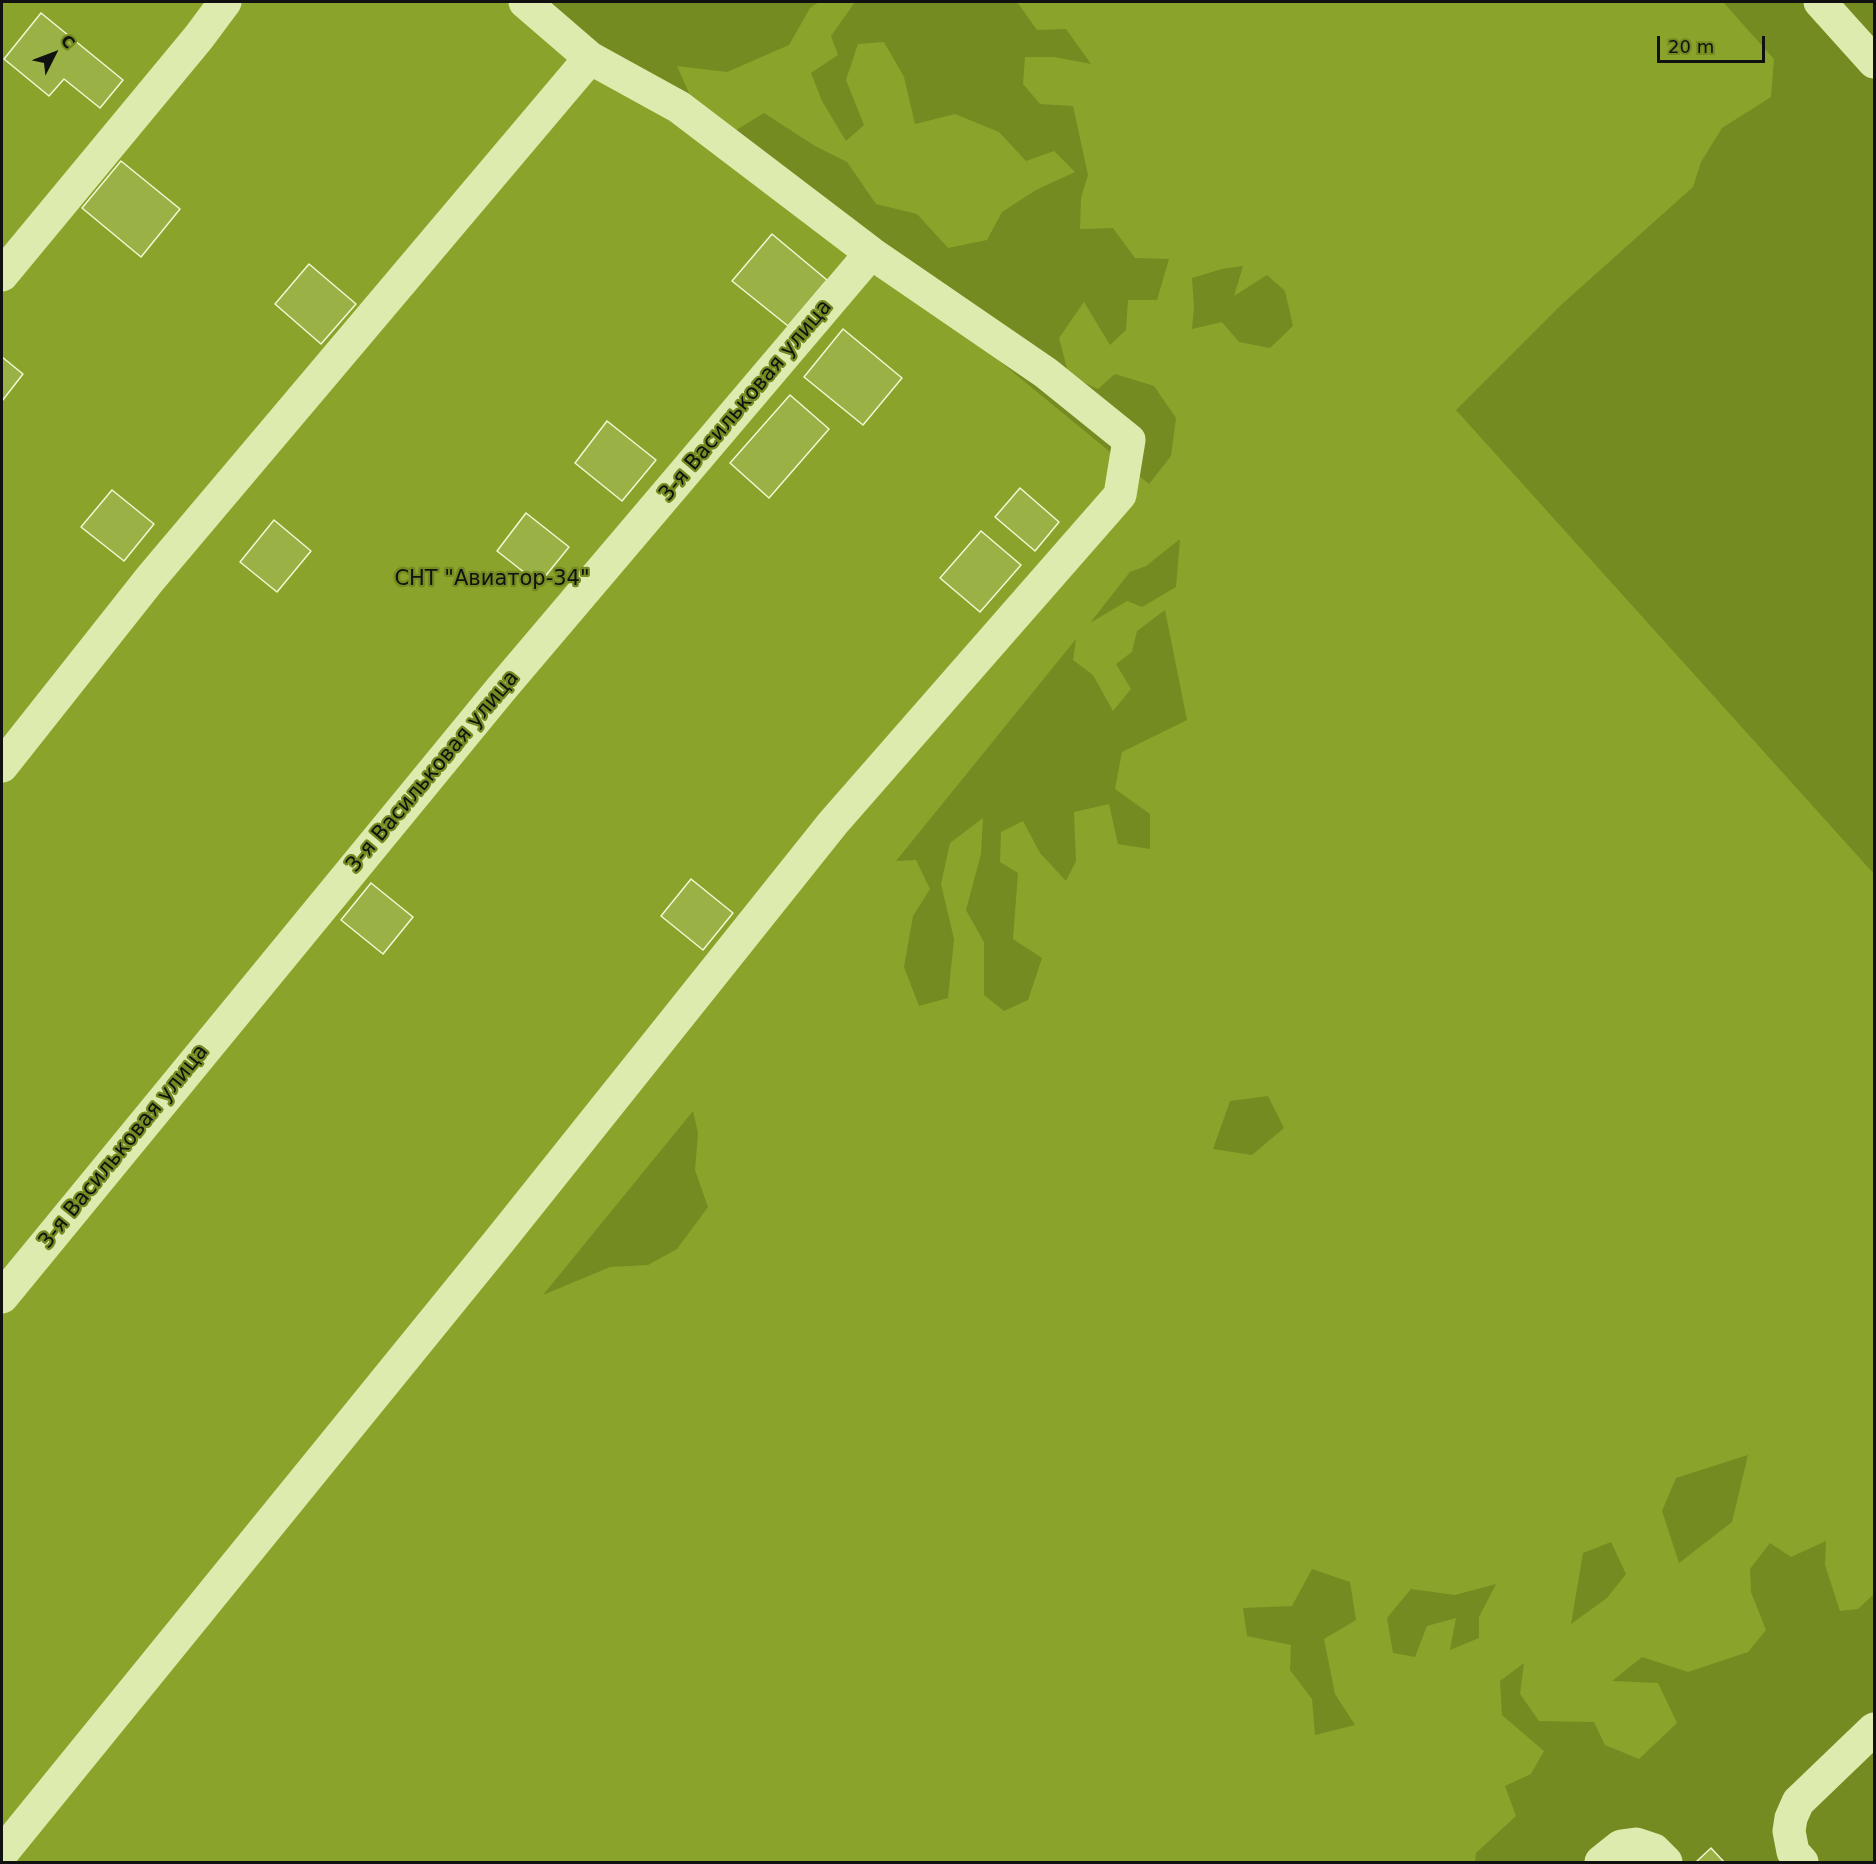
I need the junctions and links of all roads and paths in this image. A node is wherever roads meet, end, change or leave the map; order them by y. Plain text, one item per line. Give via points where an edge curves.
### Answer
1 (225, 2) edge
2 (525, 2) edge
3 (1820, 2) edge
4 (590, 58) junction
5 (1875, 62) edge
6 (871, 254) junction
7 (2, 275) edge
8 (2, 766) edge
9 (2, 1297) edge
10 (1875, 1729) edge
11 (2, 1853) edge
12 (1601, 1863) edge
13 (1666, 1863) edge
14 (1802, 1863) edge

1 - 7 street
2 - 4 street
3 - 5 street
4 - 6 street via 679,106
4 - 8 street via 150,579
6 - 9 street, 3-я Васильковая улица via 501,689
6 - 11 street via 1046,373 1129,440 1120,495 833,823
10 - 14 street via 1798,1802 1789,1831 1793,1852
12 - 13 street via 1621,1846 1636,1844 1654,1850

